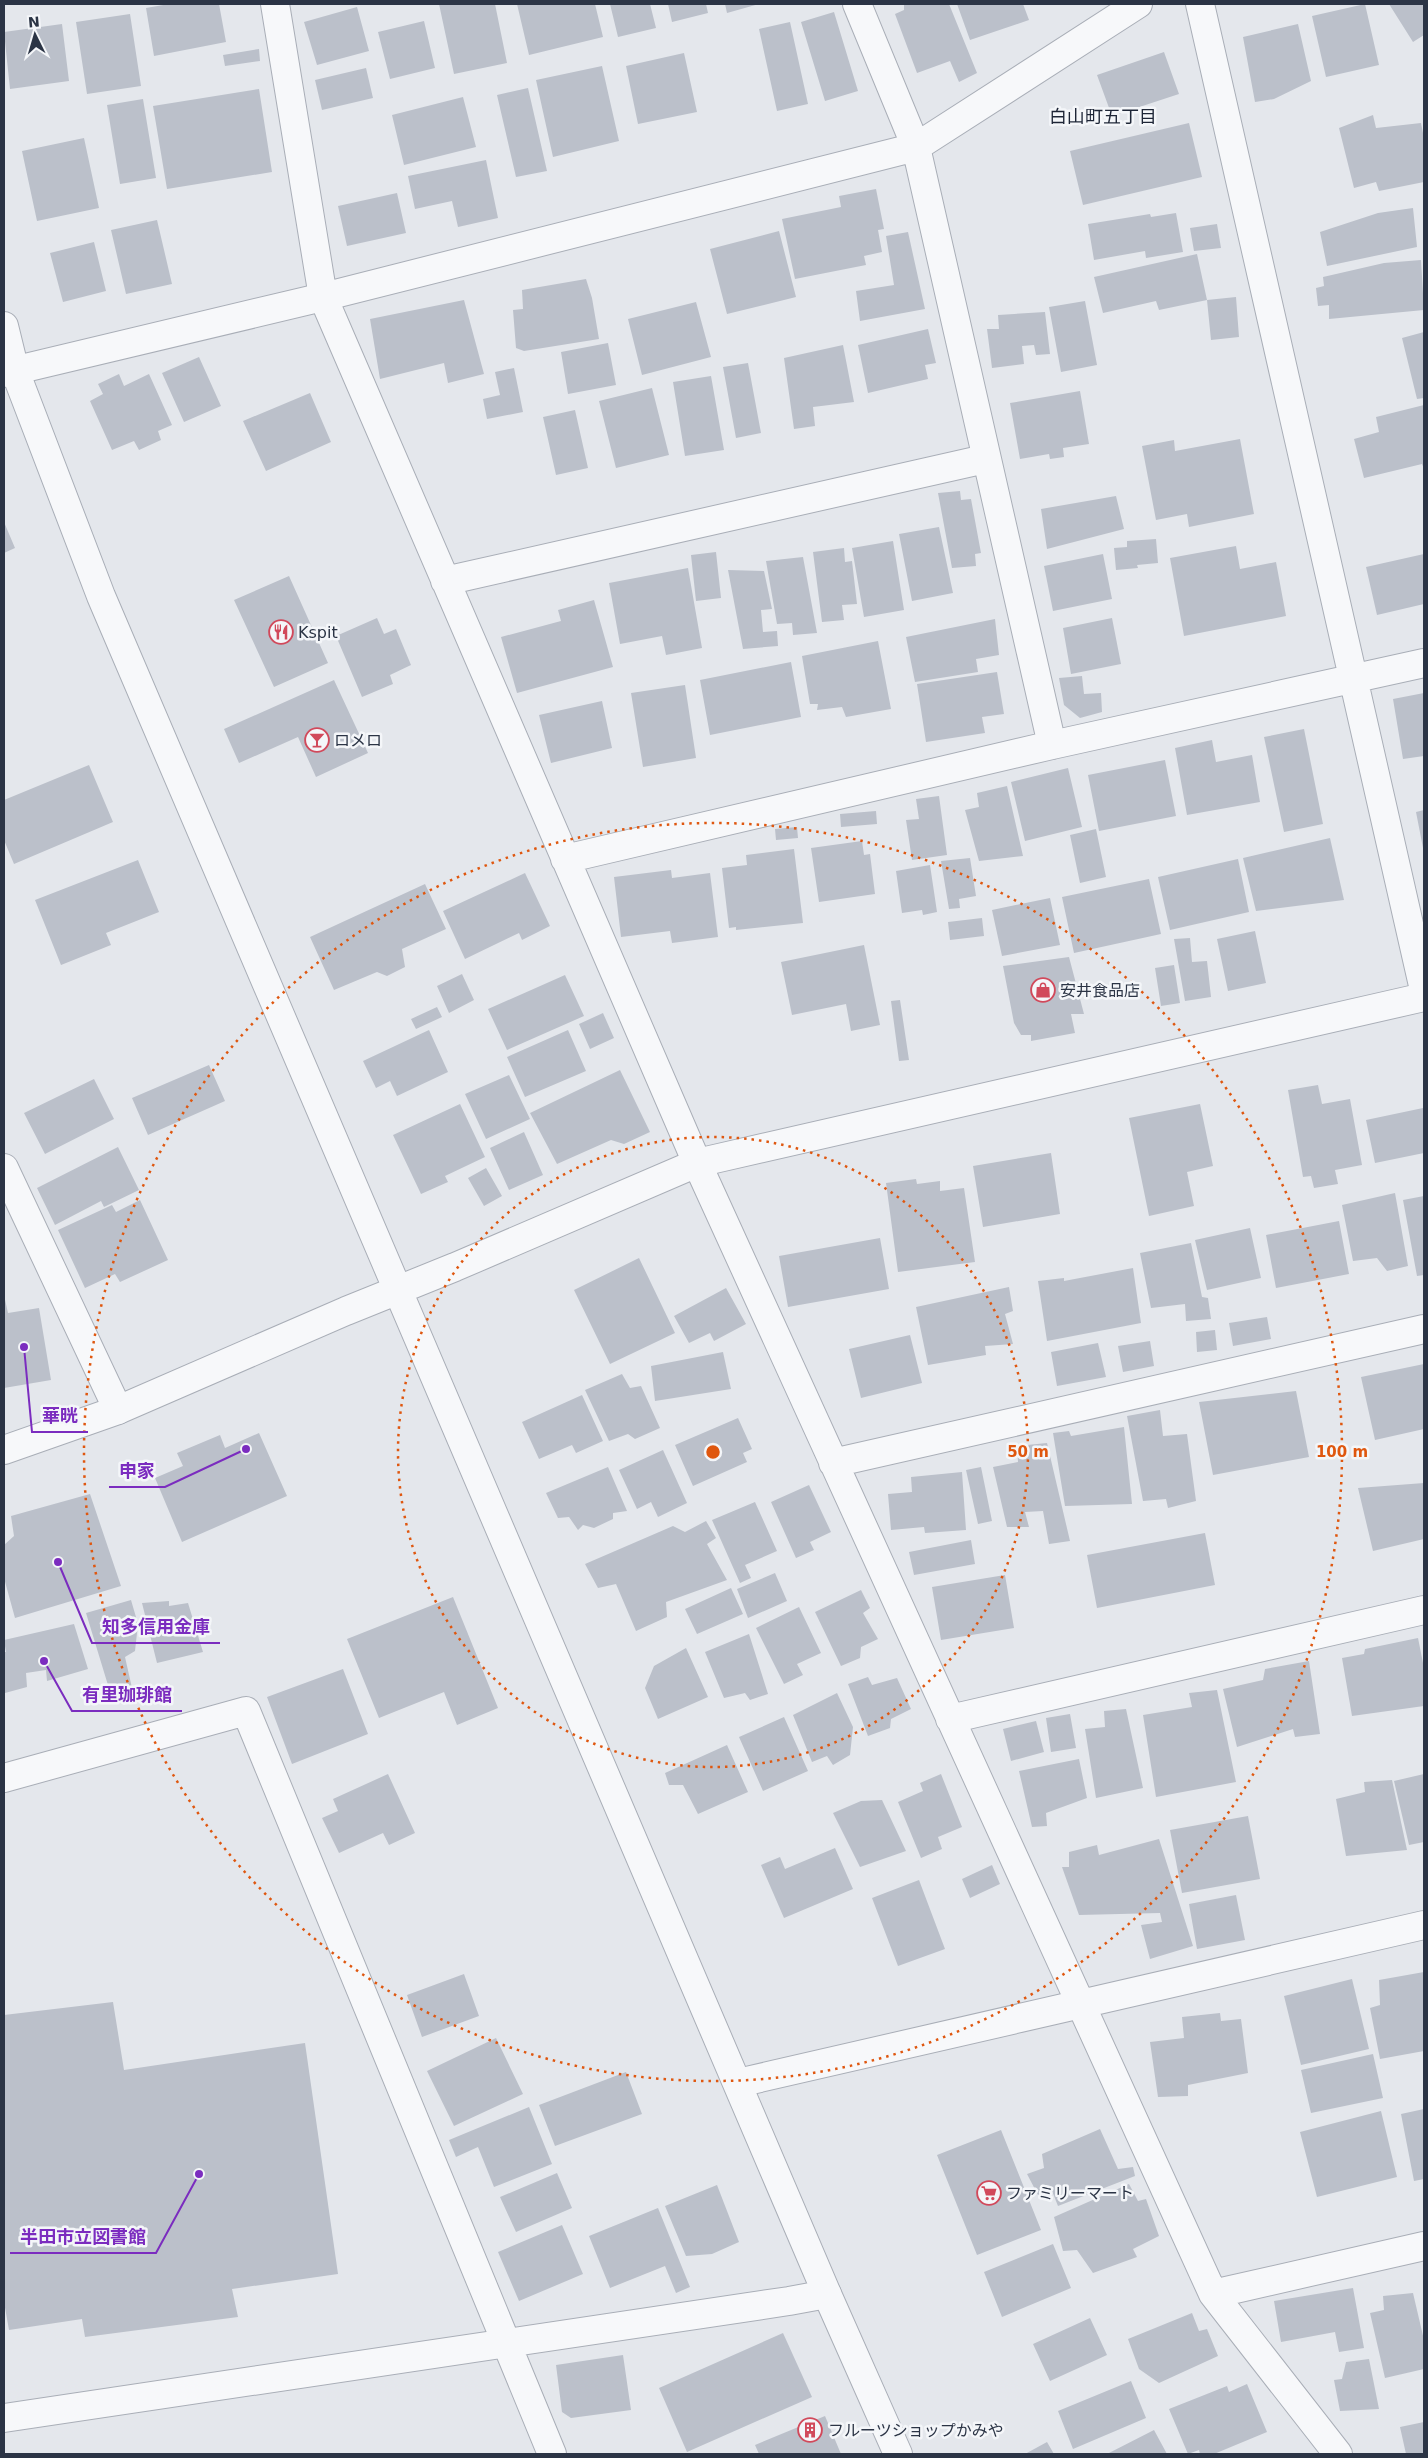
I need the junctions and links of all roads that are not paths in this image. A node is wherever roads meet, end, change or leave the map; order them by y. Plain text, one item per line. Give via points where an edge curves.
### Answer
1 (275, 4) edge
2 (857, 4) edge
3 (1138, 4) edge
4 (1200, 4) edge
5 (916, 147) junction
6 (323, 297) junction
7 (4, 326) edge
8 (9, 372) edge
9 (985, 459) junction
10 (444, 581) junction
11 (1424, 663) edge
12 (1353, 680) junction
13 (1052, 745) junction
14 (565, 859) junction
15 (1424, 990) edge
16 (1424, 997) edge
17 (697, 1163) junction
18 (4, 1168) edge
19 (399, 1290) junction
20 (1424, 1329) edge
21 (118, 1410) junction
22 (4, 1450) edge
23 (833, 1463) junction
24 (1424, 1610) edge
25 (950, 1719) junction
26 (4, 1778) edge
27 (1424, 1925) edge
28 (1081, 2004) junction
29 (738, 2083) junction
30 (1424, 2246) edge
31 (827, 2294) junction
32 (1214, 2294) junction
33 (508, 2343) junction
34 (4, 2418) edge
35 (552, 2454) edge
36 (898, 2454) edge
37 (1338, 2454) edge

1 - 6 street
2 - 5 street
3 - 5 street
4 - 12 street
5 - 6 street
5 - 9 street
6 - 8 street
6 - 10 street
7 - 8 street
8 - 19 street via 101,596
9 - 10 street
9 - 13 street
10 - 14 street
11 - 12 street
12 - 13 street
12 - 15 street
13 - 14 street
14 - 17 street
16 - 17 street
17 - 19 street
17 - 23 street
18 - 21 street
19 - 21 street
19 - 29 street
20 - 23 street
21 - 22 street
23 - 25 street
24 - 25 street
25 - 28 street
26 - 33 street via 246,1711
27 - 28 street
28 - 29 street
28 - 32 street
29 - 31 street
30 - 32 street
31 - 33 street
31 - 36 street
32 - 37 street
33 - 34 street
33 - 35 street

